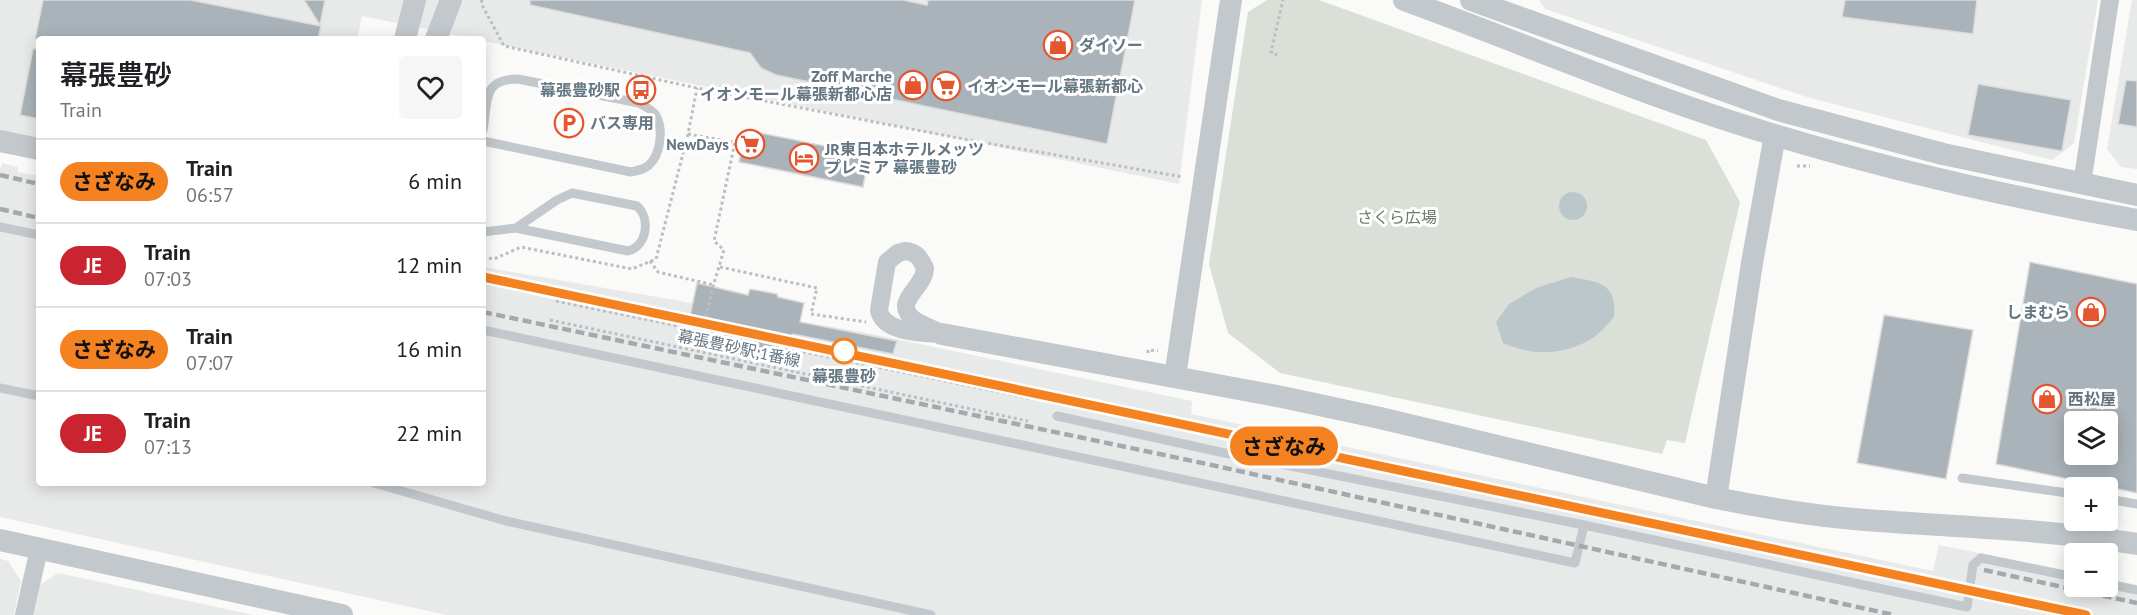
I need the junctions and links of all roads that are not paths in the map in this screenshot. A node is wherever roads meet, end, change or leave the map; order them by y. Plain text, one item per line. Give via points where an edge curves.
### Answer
1 (415, 0) edge
2 (451, 0) edge
3 (1231, 0) edge
4 (1404, 0) edge
5 (1470, 0) edge
6 (2110, 0) edge
7 (1497, 5) edge
8 (406, 36) edge
9 (437, 36) edge
10 (486, 113) edge
11 (1775, 135) junction
12 (0, 141) edge
13 (486, 142) edge
14 (36, 148) edge
15 (2082, 184) junction
16 (2137, 195) edge
17 (2137, 220) edge
18 (0, 227) edge
19 (516, 228) junction
20 (486, 232) edge
21 (36, 234) edge
22 (486, 331) edge
23 (942, 334) junction
24 (1174, 377) junction
25 (0, 388) edge
26 (36, 395) edge
27 (1057, 416) dead end
28 (1962, 478) dead end
29 (384, 486) edge
30 (2064, 493) edge
31 (1716, 498) junction
32 (2118, 501) edge
33 (2137, 504) edge
34 (1584, 525) junction
35 (0, 540) edge
36 (2137, 544) edge
37 (39, 549) junction
38 (2064, 575) edge
39 (2118, 586) edge
40 (2137, 590) edge
41 (24, 615) edge
42 (342, 615) edge
43 (931, 615) edge

1 - 8 street
2 - 9 street
3 - 24 street
4 - 11 street via 1645,92
5 - 7 street
6 - 15 street
7 - 15 street via 1778,110 1943,154
10 - 13 lane via 495,83 518,79 639,103 654,113 661,131 651,164 631,172
11 - 17 street via 1918,174
11 - 31 street
12 - 14 street
15 - 16 street
18 - 21 lane
19 - 19 lane via 572,193 638,206 646,222 641,244 628,251
19 - 20 lane
22 - 34 lane via 1575,563
23 - 23 street via 890,326 880,317 887,262 898,253 913,252 925,268 923,281 908,297 908,312 916,321
23 - 24 street
24 - 31 street via 1380,418
25 - 26 lane
27 - 34 lane
28 - 30 lane
29 - 43 lane via 506,521
31 - 36 street via 1820,515 2052,532
32 - 33 lane
34 - 38 lane via 1967,607 1972,565 1981,558
35 - 37 street
37 - 41 street
37 - 42 street
39 - 40 lane

